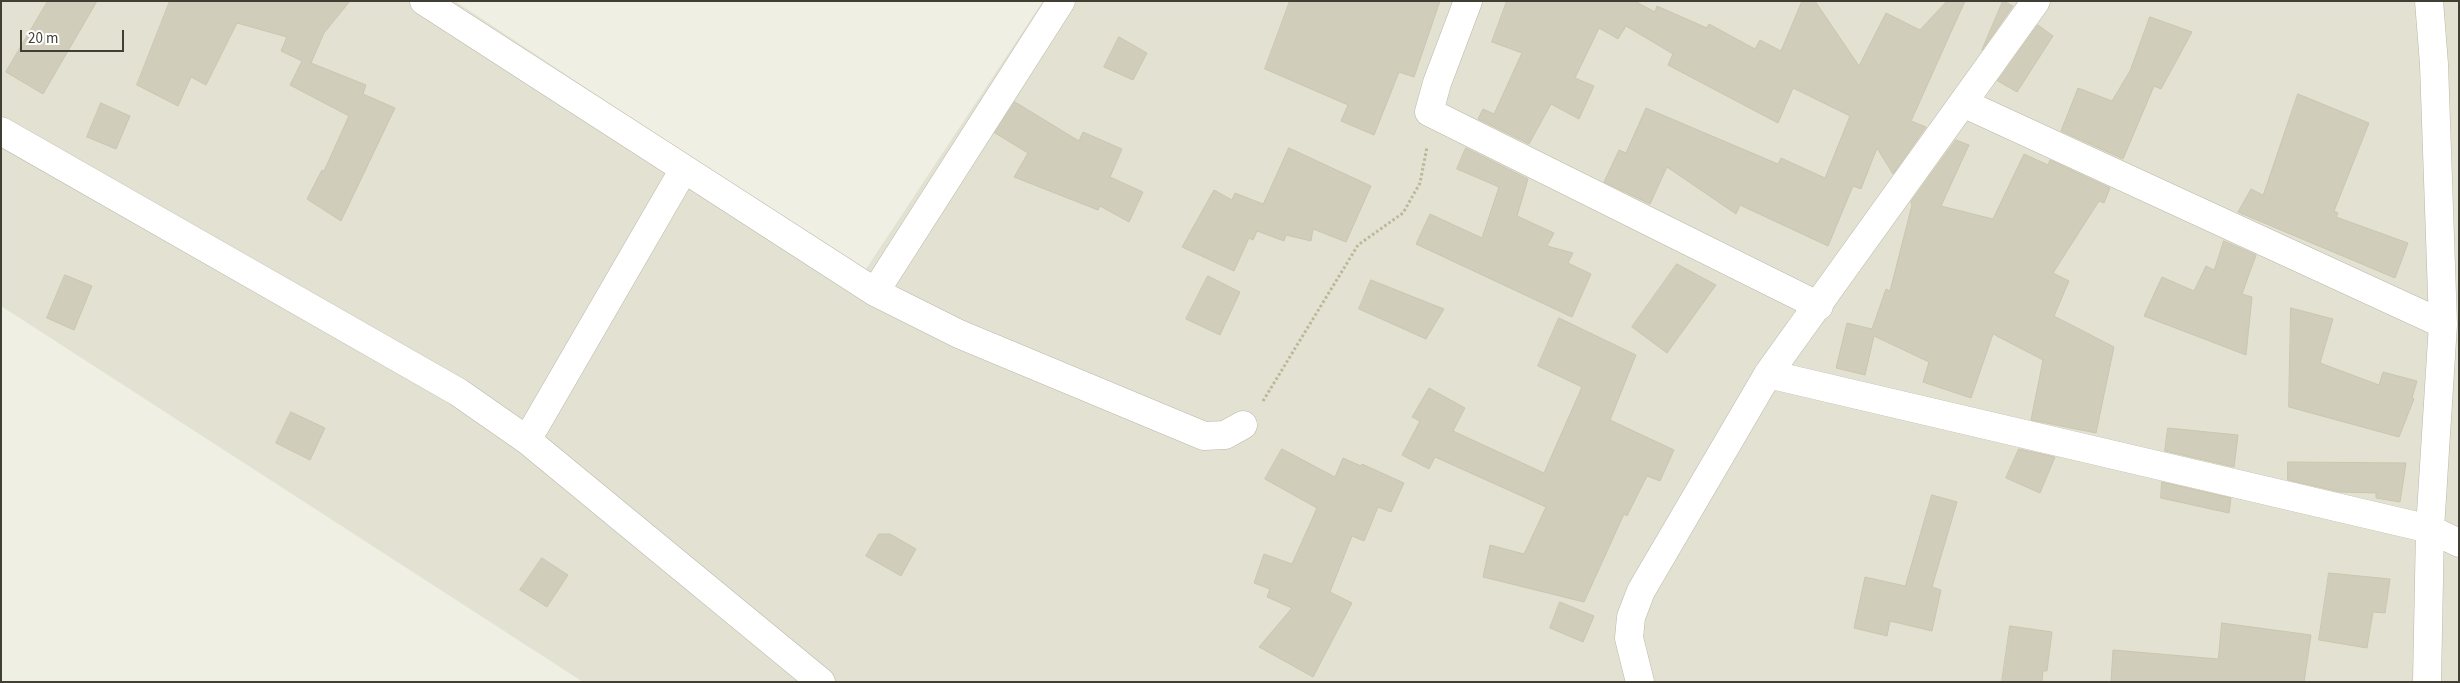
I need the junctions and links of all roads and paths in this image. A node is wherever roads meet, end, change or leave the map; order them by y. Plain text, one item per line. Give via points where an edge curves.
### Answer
1 (424, 1) edge
2 (1061, 1) edge
3 (1468, 1) edge
4 (2036, 1) edge
5 (2429, 1) edge
6 (1963, 103) junction
7 (1429, 112) junction
8 (1, 131) edge
9 (684, 169) junction
10 (875, 292) junction
11 (1819, 306) junction
12 (2443, 324) junction
13 (1768, 374) junction
14 (1243, 425) joint
15 (527, 440) junction
16 (2430, 529) junction
17 (2459, 543) edge
18 (821, 682) edge
19 (1640, 682) edge
20 (2427, 682) edge

1 - 9 street
2 - 10 street
3 - 7 street
4 - 6 street
5 - 12 street
6 - 11 street
6 - 12 street
7 - 11 street
7 - 14 path via 1428,141 1420,182 1403,213 1358,245 1258,411
8 - 15 street via 458,392
9 - 10 street
9 - 15 street
10 - 14 street via 959,334 1204,436 1224,435
11 - 13 street
12 - 16 street
13 - 16 street
13 - 19 street via 1641,591 1631,617 1629,638
15 - 18 street
16 - 17 street
16 - 20 street

